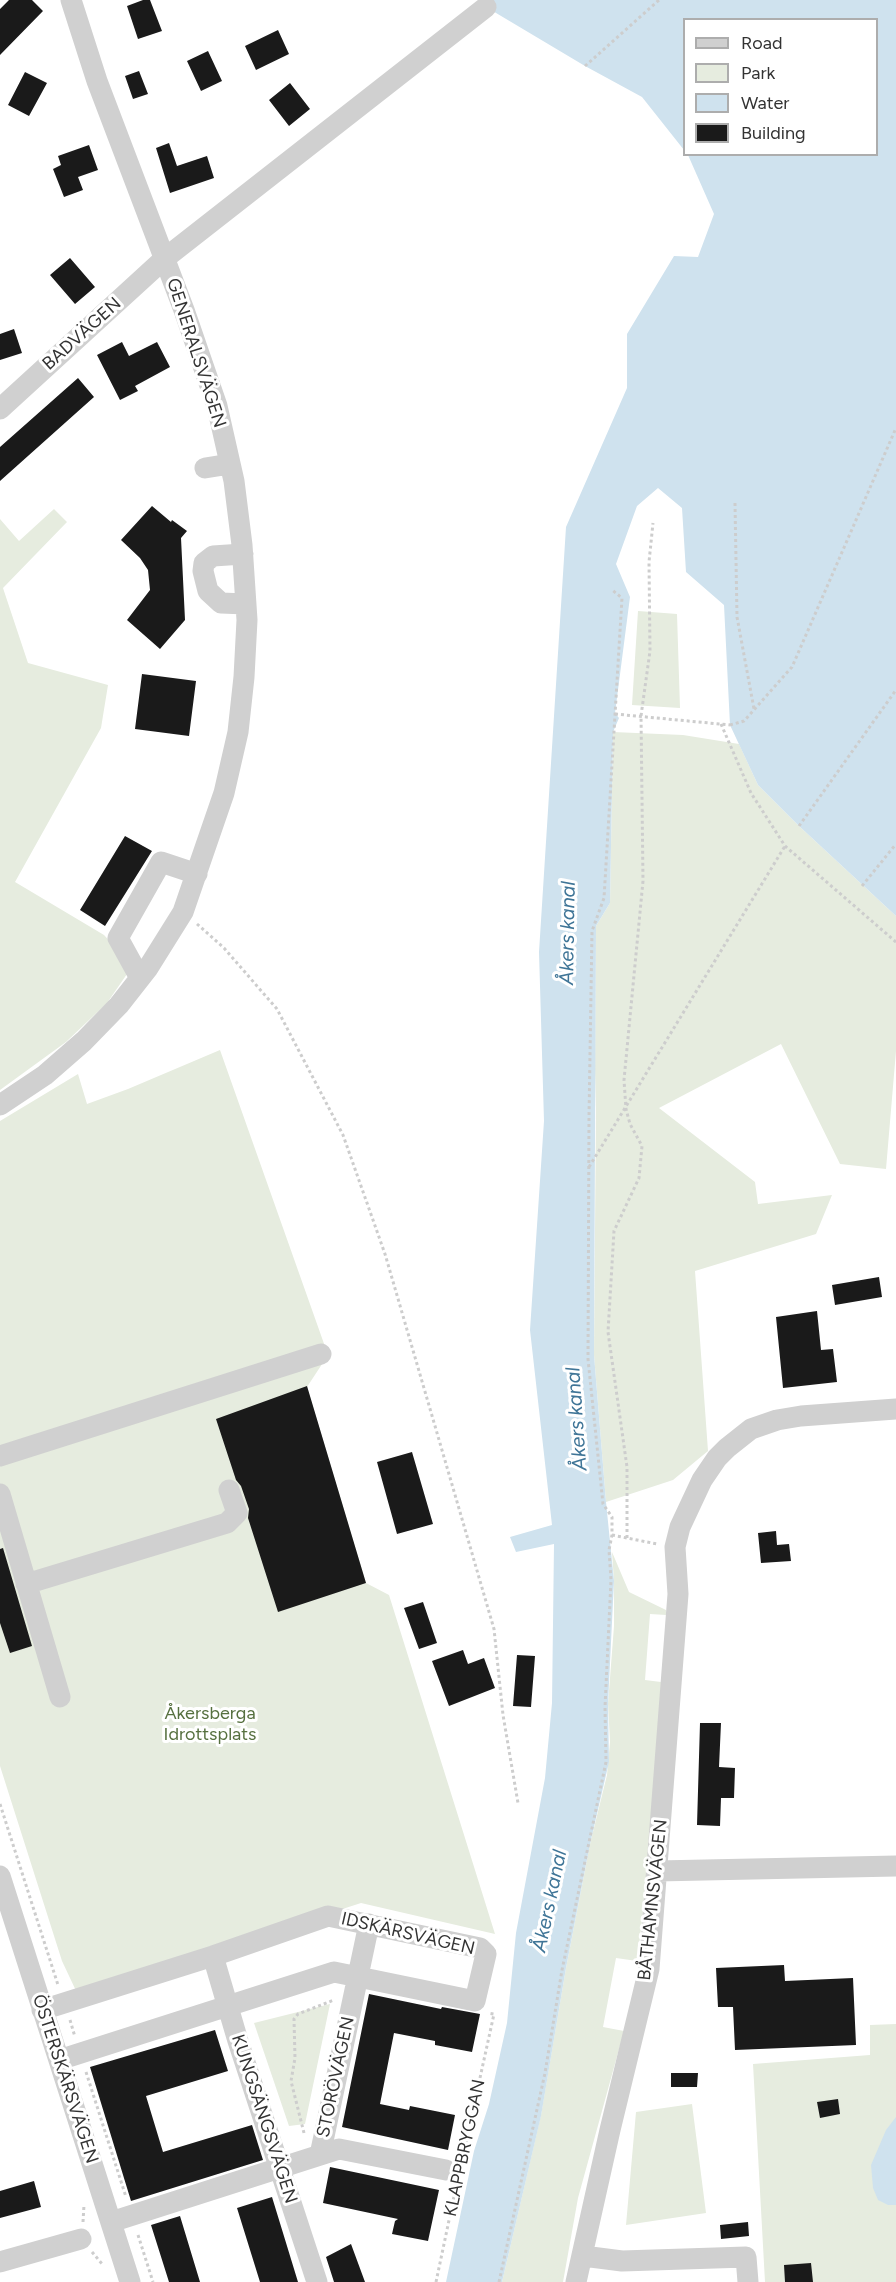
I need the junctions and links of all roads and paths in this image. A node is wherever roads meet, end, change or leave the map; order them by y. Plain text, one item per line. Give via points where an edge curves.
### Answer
1 (71, 0) edge
2 (659, 0) edge
3 (486, 7) dead end
4 (585, 66) dead end
5 (165, 259) junction
6 (0, 409) edge
7 (896, 428) edge
8 (230, 464) junction
9 (205, 468) dead end
10 (735, 503) dead end
11 (653, 523) dead end
12 (243, 554) junction
13 (611, 589) dead end
14 (246, 604) junction
15 (896, 690) edge
16 (754, 710) junction
17 (615, 714) junction
18 (641, 716) junction
19 (721, 724) junction
20 (799, 826) dead end
21 (896, 844) edge
22 (785, 846) junction
23 (197, 874) junction
24 (862, 886) dead end
25 (183, 912) junction
26 (896, 942) edge
27 (140, 978) junction
28 (0, 1105) edge
29 (626, 1109) junction
30 (589, 1167) junction
31 (321, 1354) dead end
32 (896, 1409) edge
33 (1, 1451) edge
34 (229, 1490) dead end
35 (0, 1494) edge
36 (612, 1535) junction
37 (627, 1538) junction
38 (675, 1547) junction
39 (27, 1584) junction
40 (60, 1697) dead end
41 (518, 1803) dead end
42 (896, 1866) edge
43 (657, 1871) junction
44 (0, 1876) edge
45 (369, 1924) junction
46 (213, 1956) junction
47 (350, 1984) junction
48 (228, 2006) junction
49 (42, 2010) junction
50 (483, 2012) dead end
51 (59, 2060) junction
52 (315, 2157) junction
53 (280, 2168) junction
54 (455, 2171) junction
55 (85, 2197) dead end
56 (111, 2222) junction
57 (81, 2239) junction
58 (583, 2256) junction
59 (0, 2262) edge
60 (109, 2272) dead end
61 (130, 2282) edge
62 (317, 2282) edge
63 (436, 2282) edge
64 (499, 2282) edge
65 (576, 2282) edge
66 (748, 2282) edge

1 - 5 street, GENERALSVÄGEN via 97,81
2 - 4 path
3 - 5 street, BADVÄGEN
5 - 6 street, BADVÄGEN
5 - 8 street, GENERALSVÄGEN via 217,406
7 - 16 path via 792,666
8 - 9 street
8 - 12 street, GENERALSVÄGEN
10 - 16 path via 737,617
11 - 18 path via 649,561 650,651
12 - 14 street, GENERALSVÄGEN
12 - 14 street via 213,556 204,563 203,571 208,591 221,603
13 - 17 path via 622,598
14 - 23 street, GENERALSVÄGEN via 238,732 224,793
15 - 20 path
16 - 19 path, bridge via 744,721
17 - 18 path, bridge
17 - 30 path via 604,898 592,931
18 - 19 path, bridge
18 - 29 path via 643,881 624,1080
19 - 22 path via 751,793
21 - 24 path
22 - 26 path
22 - 29 path, bridge
23 - 25 street, GENERALSVÄGEN
23 - 27 street via 161,862 118,938
25 - 27 street, GENERALSVÄGEN
25 - 41 path via 224,948 277,1009 343,1135 385,1254 494,1629
27 - 28 street, GENERALSVÄGEN via 84,1041 45,1075
29 - 30 path, bridge
29 - 37 path via 642,1146 639,1179 614,1231 608,1332 627,1467
30 - 36 path via 588,1359 603,1504 612,1517
31 - 33 street
32 - 38 street via 801,1416 751,1429 727,1448 702,1480
34 - 39 street via 237,1513 227,1523
35 - 39 street
36 - 37 path
36 - 64 path via 606,1762
37 - 38 path
38 - 43 street, BÅTHAMNSVÄGEN via 678,1594
39 - 40 street
42 - 43 street
43 - 58 street, BÅTHAMNSVÄGEN via 649,1969
44 - 49 street, ÖSTERSKÄRSVÄGEN
45 - 46 street, IDSKÄRSVÄGEN via 328,1916
45 - 47 street, STORÖVÄGEN
45 - 47 street, IDSKÄRSVÄGEN via 480,1948 486,1954 475,2001
46 - 48 street, KUNGSÄNGSVÄGEN
46 - 49 street, IDSKÄRSVÄGEN
47 - 48 street, IDSKÄRSVÄGEN via 334,1972
47 - 52 street, STORÖVÄGEN
47 - 52 path via 334,2001 294,2019 291,2081
48 - 51 street, IDSKÄRSVÄGEN
48 - 53 street, KUNGSÄNGSVÄGEN
49 - 51 street, ÖSTERSKÄRSVÄGEN
50 - 54 path, KLAPPBRYGGAN via 494,2014
51 - 56 street, ÖSTERSKÄRSVÄGEN
52 - 53 street, STORÖVÄGEN
52 - 54 street via 339,2149
53 - 56 street, STORÖVÄGEN
53 - 62 street, KUNGSÄNGSVÄGEN
54 - 63 path, KLAPPBRYGGAN
55 - 57 path
56 - 61 street, ÖSTERSKÄRSVÄGEN
57 - 59 street
57 - 60 path
58 - 65 street, BÅTHAMNSVÄGEN
58 - 66 street via 622,2261 746,2257

